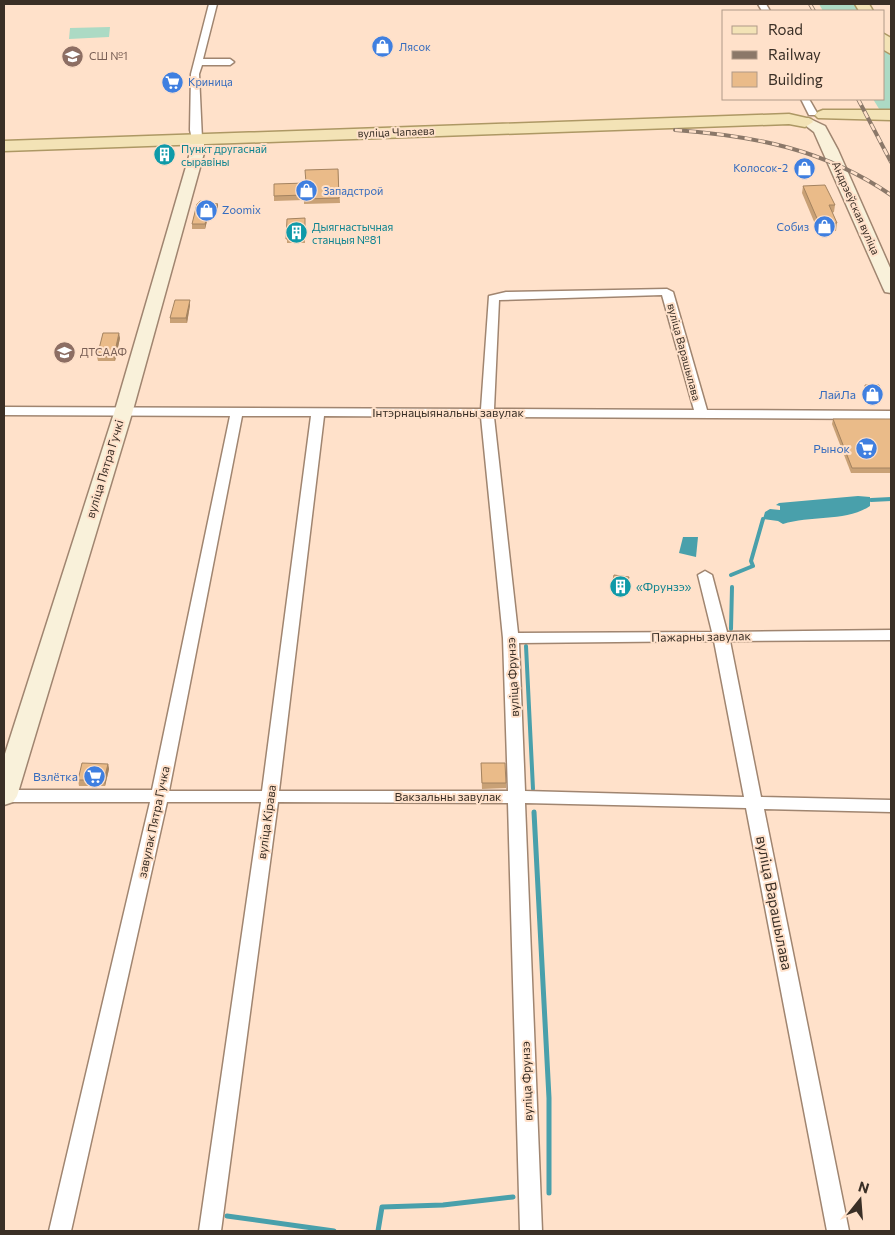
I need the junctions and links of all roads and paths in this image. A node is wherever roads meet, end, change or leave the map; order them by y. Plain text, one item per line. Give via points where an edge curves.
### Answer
1 (213, 4) edge
2 (199, 62) junction
3 (230, 62) dead end
4 (805, 100) edge
5 (891, 115) edge
6 (815, 120) junction
7 (197, 139) junction
8 (4, 146) edge
9 (891, 288) edge
10 (668, 292) joint
11 (4, 410) edge
12 (124, 410) junction
13 (237, 411) junction
14 (318, 412) junction
15 (487, 413) junction
16 (701, 413) junction
17 (822, 414) junction
18 (891, 415) edge
19 (824, 428) dead end
20 (706, 575) dead end
21 (891, 635) edge
22 (721, 636) junction
23 (511, 638) junction
24 (160, 795) junction
25 (4, 796) edge
26 (270, 796) junction
27 (518, 797) junction
28 (754, 802) junction
29 (891, 806) edge
30 (60, 1231) edge
31 (210, 1231) edge
32 (531, 1231) edge
33 (838, 1231) edge

1 - 2 street
2 - 3 street
2 - 7 street via 196,74
4 - 6 street, Андрэеўская вуліца
5 - 6 main road, вуліца Чапаева
6 - 7 main road, вуліца Чапаева
6 - 9 street, Андрэеўская вуліца
7 - 8 main road, вуліца Чапаева
7 - 12 street, вуліца Пятра Гучкі via 197,153
10 - 15 street, вуліца Фрунзэ via 494,298
10 - 16 street, вуліца Варашылава
11 - 12 street, Інтэрнацыянальны завулак
12 - 13 street, Інтэрнацыянальны завулак
12 - 25 street, вуліца Пятра Гучкі
13 - 14 street, Інтэрнацыянальны завулак
13 - 24 street, завулак Пятра Гучка
14 - 15 street, Інтэрнацыянальны завулак
14 - 26 street, вуліца Кірава
15 - 16 street, Інтэрнацыянальны завулак
15 - 23 street, вуліца Фрунзэ
16 - 17 street, Інтэрнацыянальны завулак
17 - 18 street, Інтэрнацыянальны завулак
17 - 19 street
20 - 22 street, вуліца Варашылава
21 - 22 street, Пажарны завулак
22 - 23 street, Пажарны завулак
22 - 28 street, вуліца Варашылава
23 - 27 street, вуліца Фрунзэ
24 - 25 street, Вакзальны завулак
24 - 26 street, Вакзальны завулак
24 - 30 street, завулак Пятра Гучка
26 - 27 street, Вакзальны завулак
26 - 31 street, вуліца Кірава
27 - 28 street, Вакзальны завулак
27 - 32 street, вуліца Фрунзэ
28 - 29 street, Вакзальны завулак
28 - 33 street, вуліца Варашылава

